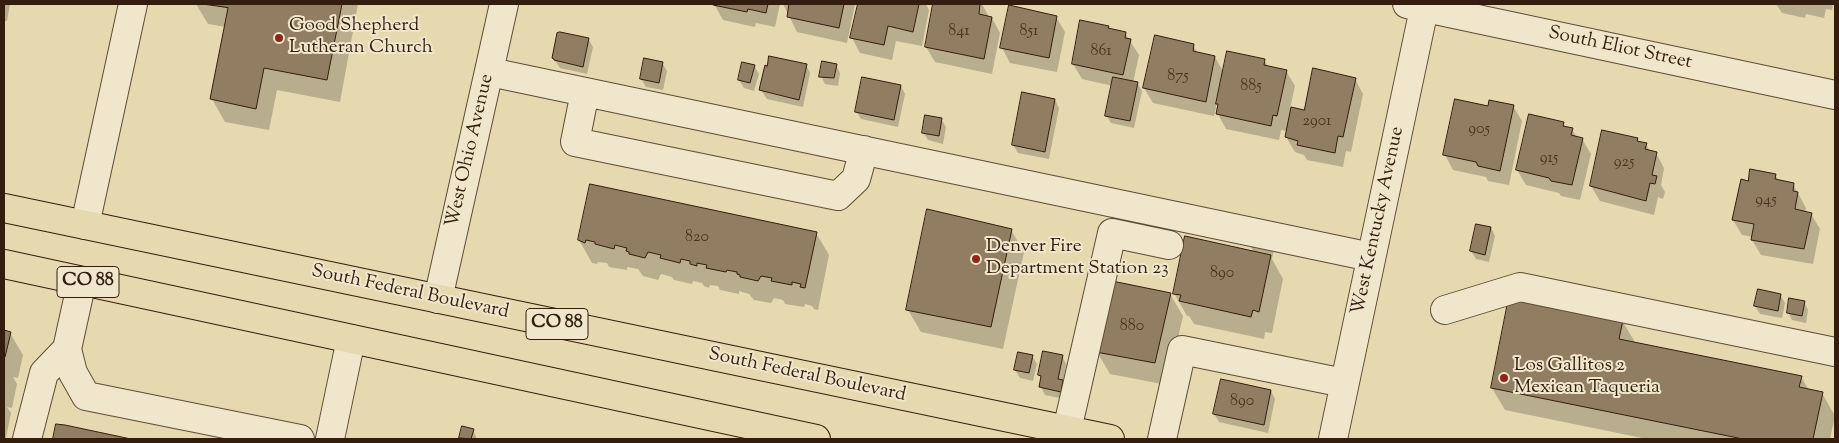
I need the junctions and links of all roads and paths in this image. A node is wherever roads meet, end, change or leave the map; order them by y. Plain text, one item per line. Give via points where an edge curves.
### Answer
1 (133, 4) edge
2 (504, 4) edge
3 (1418, 5) edge
4 (490, 72) junction
5 (585, 92) junction
6 (1835, 95) edge
7 (864, 150) junction
8 (1118, 204) junction
9 (4, 208) edge
10 (85, 225) junction
11 (1112, 233) junction
12 (1169, 245) dead end
13 (1371, 257) junction
14 (4, 264) edge
15 (82, 281) junction
16 (438, 299) junction
17 (1445, 310) dead end
18 (352, 339) junction
19 (68, 349) junction
20 (1835, 352) edge
21 (1344, 383) junction
22 (1067, 430) junction
23 (27, 439) edge
24 (300, 439) edge
25 (330, 439) edge
26 (816, 439) edge
27 (1110, 439) edge
28 (1162, 439) edge
29 (1332, 439) edge

1 - 10 street
2 - 4 street, West Ohio Avenue
3 - 6 street, South Eliot Street
3 - 13 street, West Kentucky Avenue
4 - 5 street
4 - 16 street, West Ohio Avenue
5 - 7 street
5 - 7 street via 575,142 838,196 856,179
7 - 8 street
8 - 11 street
8 - 13 street
9 - 10 main road, South Federal Boulevard / CO 88
10 - 16 main road, South Federal Boulevard / CO 88
11 - 12 street
11 - 22 street
13 - 21 street, West Kentucky Avenue
14 - 15 main road, CO 88
15 - 18 main road, CO 88
15 - 19 street
16 - 22 main road, South Federal Boulevard / CO 88
17 - 20 street via 1520,286
18 - 25 street
18 - 26 main road, CO 88
19 - 23 street via 44,373
19 - 24 street via 73,373 86,396
21 - 28 street via 1182,350
21 - 29 street, West Kentucky Avenue
22 - 27 main road, South Federal Boulevard / CO 88

